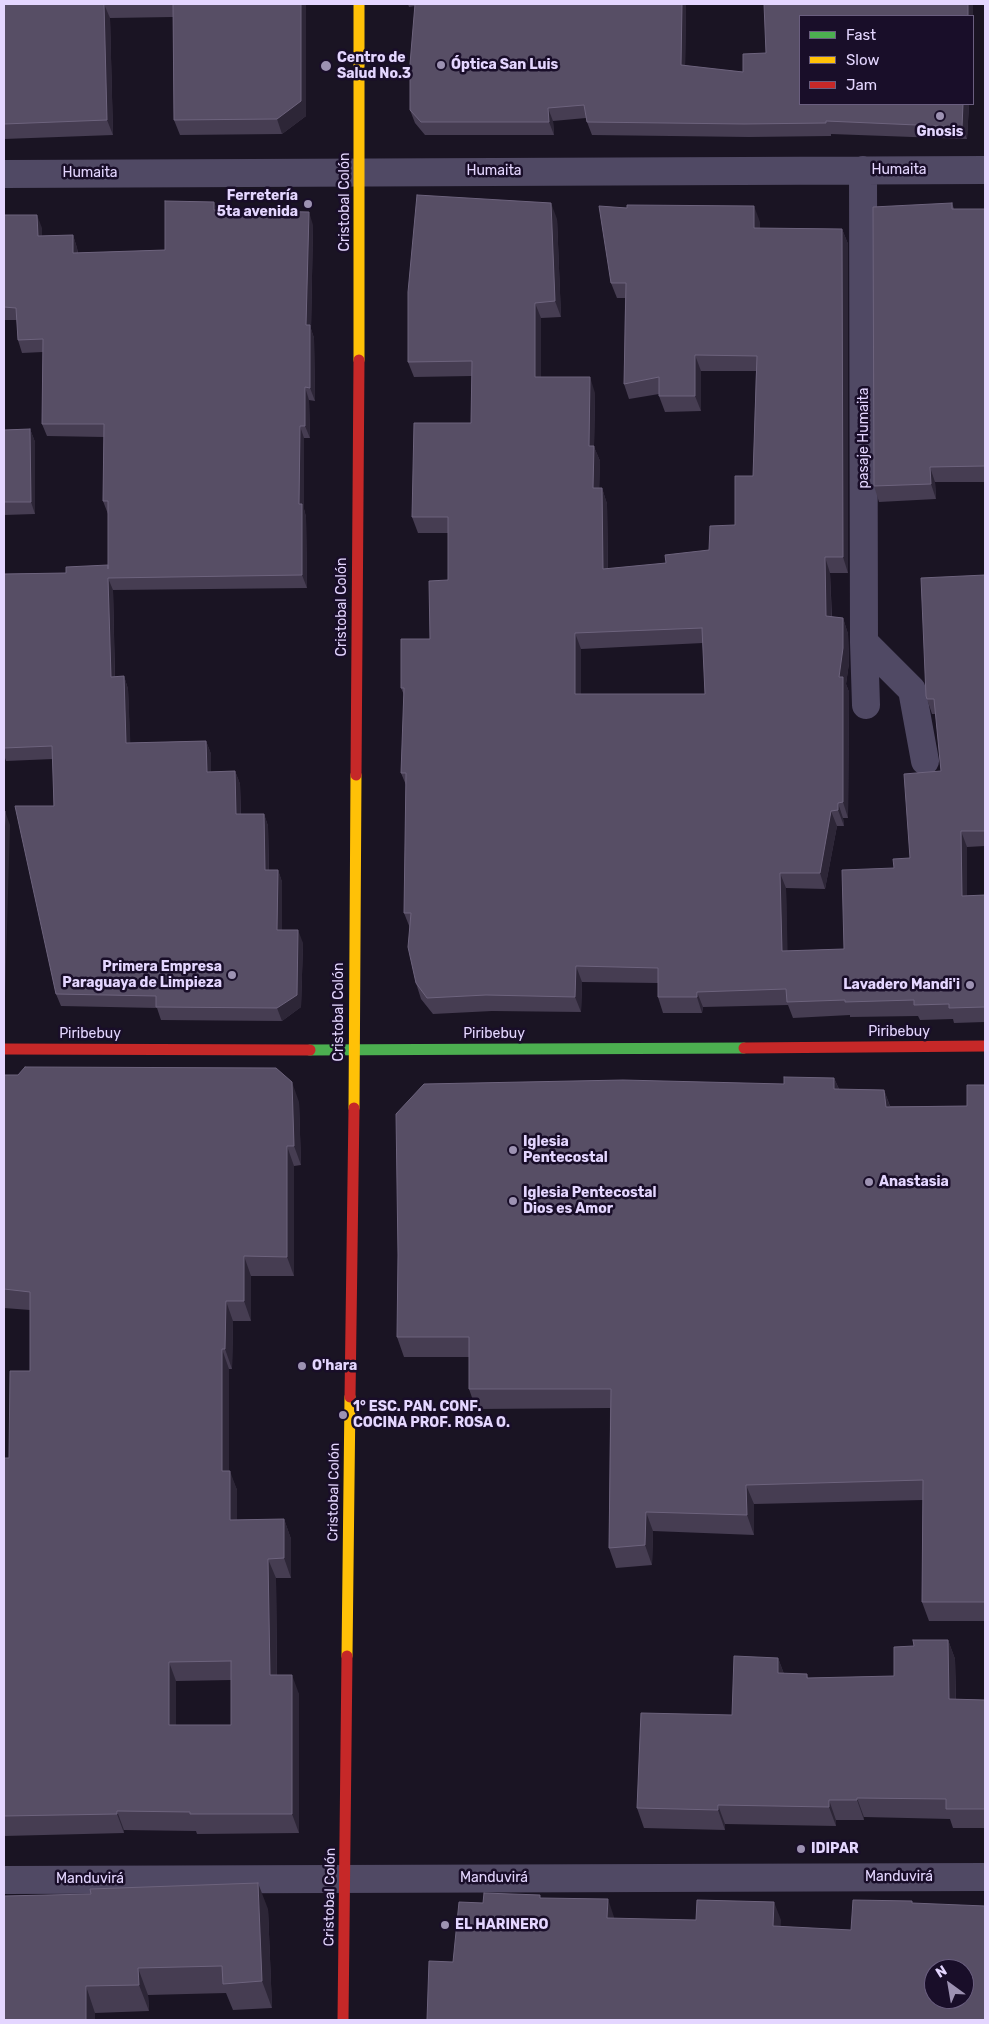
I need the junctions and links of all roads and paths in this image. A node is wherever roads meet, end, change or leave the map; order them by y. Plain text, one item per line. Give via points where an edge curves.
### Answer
1 (359, 4) edge
2 (863, 170) junction
3 (985, 170) edge
4 (360, 171) junction
5 (4, 174) edge
6 (864, 642) junction
7 (866, 704) dead end
8 (925, 761) dead end
9 (985, 1046) edge
10 (4, 1049) edge
11 (354, 1050) junction
12 (985, 1877) edge
13 (346, 1878) junction
14 (4, 1880) edge
15 (343, 2020) edge

1 - 4 main road, Cristobal Colón
2 - 3 street, Humaita
2 - 4 street, Humaita
2 - 6 street, pasaje Humaita
4 - 5 street, Humaita
4 - 11 main road, Cristobal Colón
6 - 7 street, pasaje Humaita
6 - 8 street via 912,690
9 - 11 main road, Piribebuy
10 - 11 main road, Piribebuy
11 - 13 main road, Cristobal Colón
12 - 13 street, Manduvirá
13 - 14 street, Manduvirá
13 - 15 main road, Cristobal Colón

